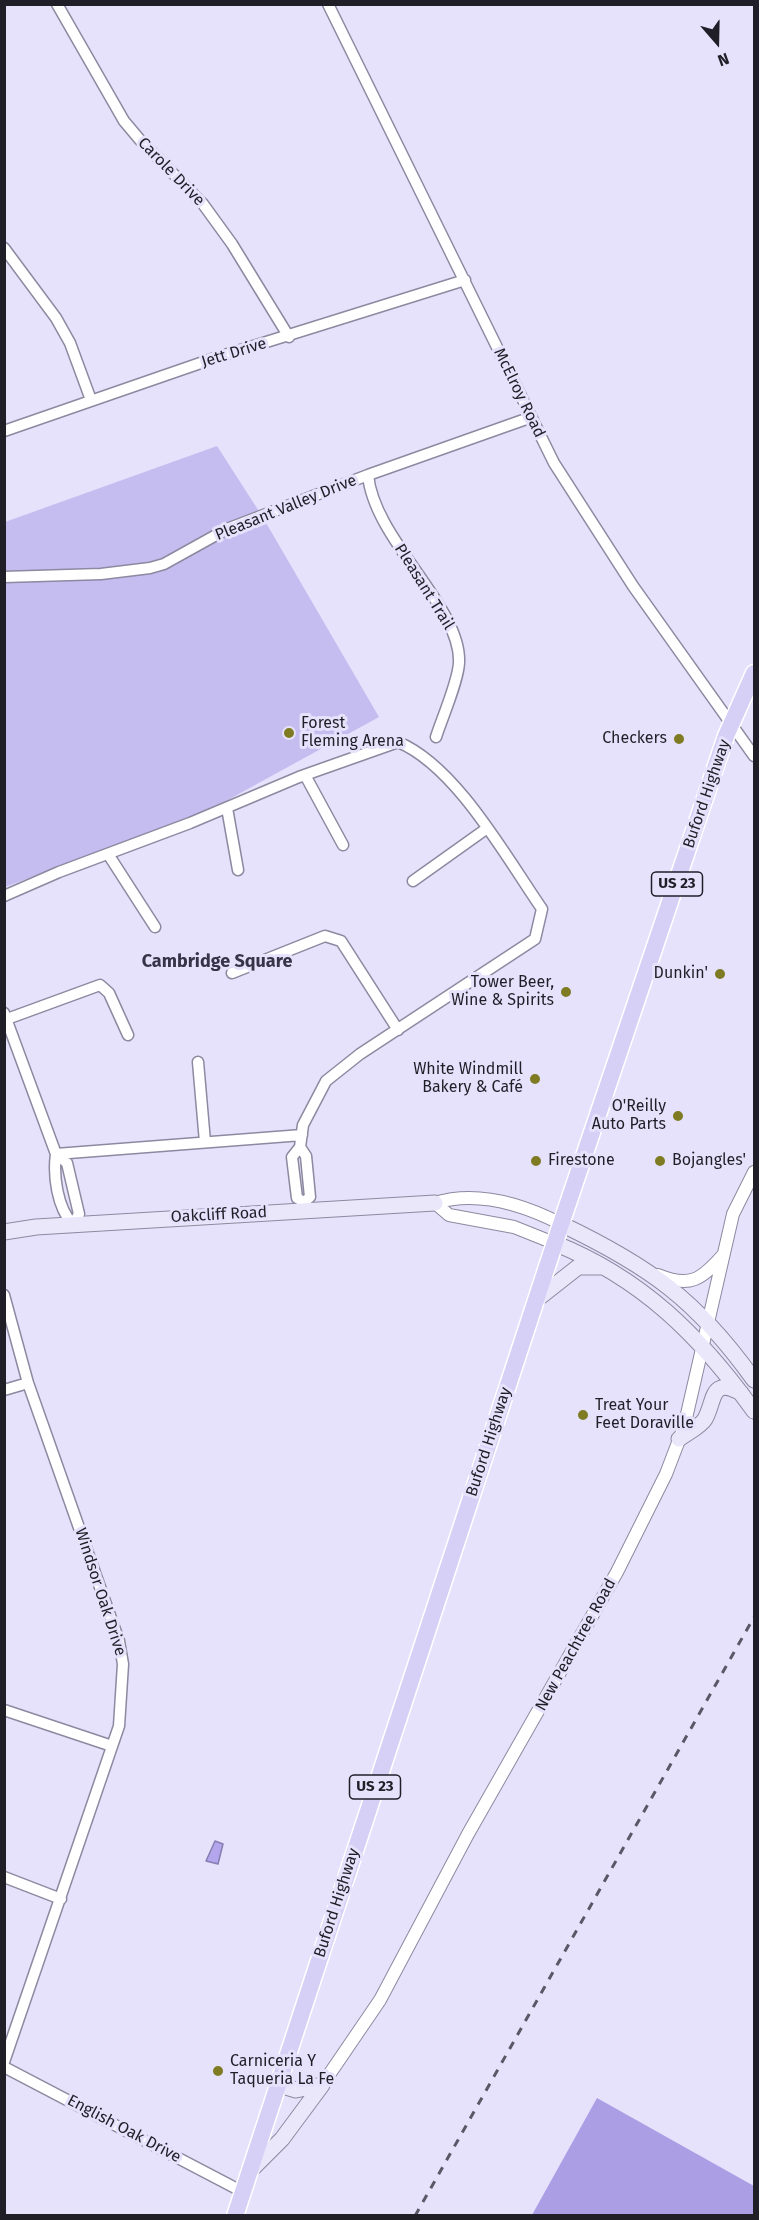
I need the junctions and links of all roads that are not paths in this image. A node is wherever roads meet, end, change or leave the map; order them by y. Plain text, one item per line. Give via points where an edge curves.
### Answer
1 (57, 4) edge
2 (328, 4) edge
3 (4, 248) edge
4 (465, 280) junction
5 (289, 337) junction
6 (91, 400) junction
7 (530, 418) junction
8 (4, 431) edge
9 (368, 475) junction
10 (4, 577) edge
11 (754, 673) edge
12 (731, 726) junction
13 (436, 737) dead end
14 (754, 756) edge
15 (305, 775) junction
16 (227, 808) junction
17 (486, 830) junction
18 (343, 845) dead end
19 (108, 854) junction
20 (238, 870) dead end
21 (413, 881) dead end
22 (4, 896) edge
23 (155, 927) dead end
24 (232, 973) dead end
25 (6, 1016) edge
26 (398, 1030) junction
27 (128, 1035) dead end
28 (198, 1062) dead end
29 (302, 1135) junction
30 (205, 1142) junction
31 (56, 1154) junction
32 (754, 1172) edge
33 (435, 1203) junction
34 (304, 1207) junction
35 (561, 1224) junction
36 (73, 1225) junction
37 (4, 1232) edge
38 (554, 1243) junction
39 (723, 1254) junction
40 (607, 1266) junction
41 (649, 1271) junction
42 (4, 1295) edge
43 (536, 1300) junction
44 (707, 1323) junction
45 (702, 1346) junction
46 (754, 1380) edge
47 (28, 1383) junction
48 (4, 1390) edge
49 (741, 1393) junction
50 (754, 1411) edge
51 (679, 1439) junction
52 (4, 1710) edge
53 (112, 1746) junction
54 (4, 1877) edge
55 (61, 1899) junction
56 (4, 2062) edge
57 (4, 2067) edge
58 (276, 2084) junction
59 (322, 2085) junction
60 (249, 2173) junction
61 (243, 2192) junction
62 (235, 2216) edge

1 - 5 street, Carole Drive via 124,120 203,204
2 - 4 street, McElroy Road
3 - 6 street via 56,318 70,343
4 - 5 street, Jett Drive
4 - 7 street, McElroy Road
5 - 6 street, Jett Drive
6 - 8 street, Jett Drive
7 - 9 street, Pleasant Valley Drive
7 - 12 street, McElroy Road via 597,533
9 - 10 street, Pleasant Valley Drive via 227,529 150,568
9 - 13 street, Pleasant Trail via 375,504 391,535 444,614 455,638 459,663
11 - 12 main road, Buford Highway / US 23
12 - 14 street, McElroy Road
12 - 35 main road, Buford Highway / US 23
15 - 16 street
15 - 17 street via 398,742 418,751 456,786
15 - 18 street
16 - 19 street
16 - 20 street
17 - 21 street
17 - 26 street via 542,909 535,939
19 - 22 street
19 - 23 street
24 - 26 street via 325,936 341,941
25 - 27 street via 100,986 110,993
25 - 31 street
26 - 29 street via 326,1081 303,1125
28 - 30 street
29 - 30 street
29 - 34 street via 300,1147 306,1156 310,1197
30 - 31 street
31 - 36 street via 67,1163 79,1214
32 - 39 street, New Peachtree Road via 733,1214
33 - 34 main road, Oakcliff Road
33 - 35 street, Oakcliff Road via 455,1197 502,1201 525,1206
33 - 38 street via 449,1215 514,1227
34 - 36 main road, Oakcliff Road
35 - 38 main road, Buford Highway / US 23
35 - 41 main road, Oakcliff Road
36 - 37 main road, Oakcliff Road
38 - 40 main road
38 - 43 main road, Buford Highway / US 23
39 - 41 street via 708,1272 692,1280 678,1283
39 - 44 street, New Peachtree Road
40 - 43 main road via 578,1267
40 - 45 main road via 635,1284
41 - 44 main road, Oakcliff Road
42 - 47 street, Windsor Oak Drive
43 - 58 main road, Buford Highway / US 23
44 - 45 street, New Peachtree Road
44 - 46 main road, Oakcliff Road via 731,1347
45 - 49 main road
45 - 51 street, New Peachtree Road
47 - 48 street
47 - 53 street, Windsor Oak Drive via 119,1641 123,1700
49 - 50 main road
49 - 51 main road via 729,1388 712,1394 705,1420
51 - 59 street, New Peachtree Road via 666,1474 617,1572 468,1834 380,2000
52 - 53 street
53 - 55 street, Windsor Oak Drive
54 - 55 street
55 - 56 street, Windsor Oak Drive
57 - 61 street, English Oak Drive
58 - 59 main road via 296,2090
58 - 60 main road, Buford Highway / US 23
59 - 60 main road via 282,2139
60 - 61 main road, Buford Highway / US 23
61 - 62 main road, Buford Highway / US 23

